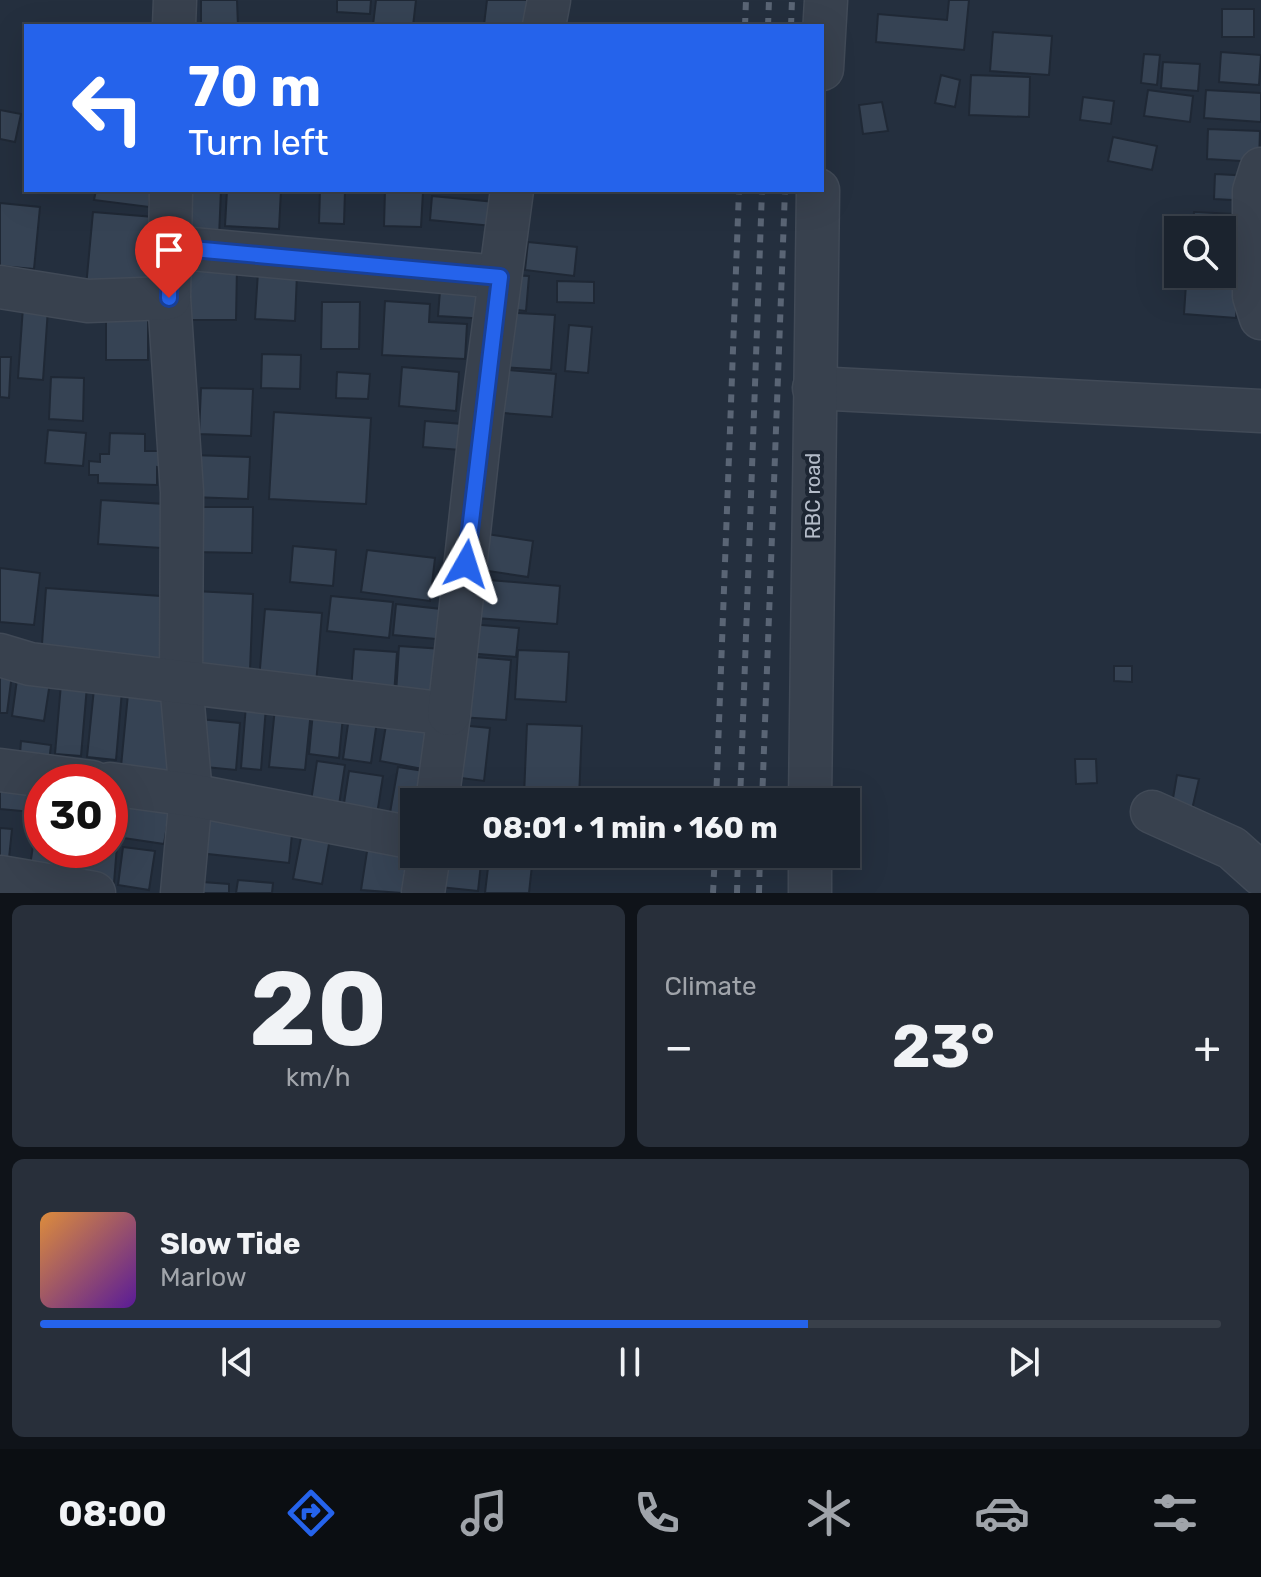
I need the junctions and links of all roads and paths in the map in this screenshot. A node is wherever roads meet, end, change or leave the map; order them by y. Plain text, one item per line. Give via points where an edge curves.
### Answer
1 (175, 0) edge
2 (549, 0) edge
3 (826, 0) edge
4 (174, 24) edge
5 (544, 24) edge
6 (824, 34) edge
7 (1261, 169) edge
8 (171, 192) edge
9 (512, 192) edge
10 (818, 192) edge
11 (170, 247) junction
12 (500, 277) junction
13 (0, 287) edge
14 (169, 298) junction
15 (1261, 318) edge
16 (814, 388) junction
17 (1261, 411) edge
18 (0, 655) edge
19 (181, 682) junction
20 (449, 714) junction
21 (0, 770) edge
22 (24, 773) edge
23 (128, 786) edge
24 (439, 788) edge
25 (810, 788) edge
26 (191, 795) junction
27 (1152, 812) dead end
28 (400, 835) edge
29 (427, 868) edge
30 (810, 868) edge
31 (1261, 874) edge
32 (0, 877) edge
33 (94, 893) edge
34 (182, 893) edge
35 (423, 893) edge
36 (810, 893) edge

1 - 4 street
2 - 5 street
3 - 6 street
7 - 15 street via 1254,191 1254,296
8 - 11 street
9 - 12 street
10 - 16 street, RBC road
11 - 12 street
11 - 14 street
12 - 20 street
13 - 14 street via 88,301
14 - 19 street via 182,492
16 - 17 street
16 - 25 street, RBC road
18 - 19 street via 30,664
19 - 20 street
19 - 26 street
20 - 24 street
21 - 22 street
23 - 26 street
26 - 28 street
26 - 34 street
27 - 31 street via 1232,848
29 - 35 street
30 - 36 street
32 - 33 street

